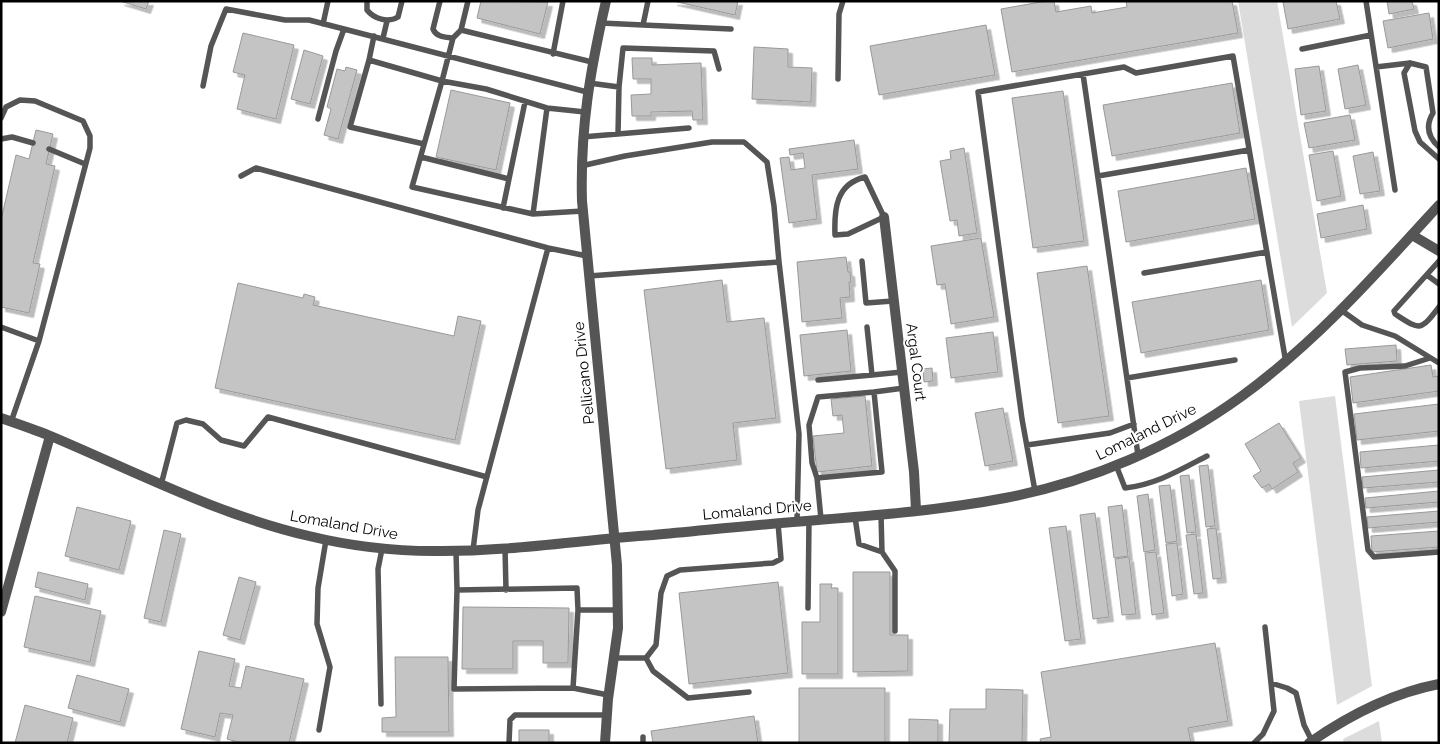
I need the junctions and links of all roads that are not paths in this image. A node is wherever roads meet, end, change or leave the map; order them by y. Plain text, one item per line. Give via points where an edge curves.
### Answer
1 (368, 1) edge
2 (402, 1) edge
3 (440, 1) edge
4 (468, 1) edge
5 (563, 1) edge
6 (606, 1) edge
7 (648, 1) edge
8 (843, 1) edge
9 (1366, 1) edge
10 (326, 2) edge
11 (387, 21) junction
12 (601, 23) junction
13 (322, 24) junction
14 (643, 25) junction
15 (344, 29) junction
16 (731, 29) dead end
17 (460, 30) junction
18 (1371, 35) junction
19 (374, 36) junction
20 (382, 38) junction
21 (453, 38) junction
22 (1302, 49) dead end
23 (553, 54) junction
24 (449, 56) junction
25 (369, 60) junction
26 (592, 62) junction
27 (1410, 63) junction
28 (1376, 67) junction
29 (719, 69) dead end
30 (1083, 74) junction
31 (838, 79) dead end
32 (442, 81) junction
33 (203, 86) dead end
34 (619, 86) junction
35 (588, 88) junction
36 (526, 102) junction
37 (547, 108) junction
38 (585, 112) junction
39 (1, 118) edge
40 (318, 119) dead end
41 (689, 128) dead end
42 (618, 134) junction
43 (582, 137) junction
44 (1, 139) edge
45 (33, 143) dead end
46 (424, 144) junction
47 (1439, 147) edge
48 (49, 149) dead end
49 (1249, 150) junction
50 (421, 158) junction
51 (1439, 159) edge
52 (85, 164) junction
53 (581, 166) junction
54 (241, 176) dead end
55 (1098, 176) junction
56 (509, 179) junction
57 (1395, 190) dead end
58 (1439, 205) edge
59 (503, 208) junction
60 (583, 211) junction
61 (533, 214) junction
62 (884, 217) junction
63 (1412, 235) junction
64 (548, 248) junction
65 (1439, 251) edge
66 (1266, 252) junction
67 (587, 256) junction
68 (862, 261) dead end
69 (1439, 261) edge
70 (779, 262) junction
71 (1144, 273) dead end
72 (1427, 275) junction
73 (589, 276) junction
74 (1439, 284) edge
75 (893, 300) junction
76 (1439, 307) edge
77 (1342, 310) junction
78 (1, 327) edge
79 (867, 327) dead end
80 (39, 341) junction
81 (1430, 358) junction
82 (1235, 360) dead end
83 (1286, 363) junction
84 (1439, 363) edge
85 (902, 372) junction
86 (872, 375) junction
87 (1127, 378) junction
88 (818, 380) dead end
89 (904, 388) junction
90 (874, 392) junction
91 (6, 420) edge
92 (1134, 424) junction
93 (50, 436) junction
94 (1027, 445) junction
95 (1138, 455) junction
96 (1207, 456) dead end
97 (1116, 465) junction
98 (488, 477) junction
99 (817, 478) junction
100 (161, 485) junction
101 (1035, 491) junction
102 (916, 510) junction
103 (882, 514) junction
104 (856, 518) junction
105 (809, 520) junction
106 (820, 520) junction
107 (797, 522) junction
108 (778, 524) junction
109 (615, 538) junction
110 (326, 540) junction
111 (382, 548) junction
112 (506, 548) junction
113 (473, 550) junction
114 (456, 551) junction
115 (882, 552) junction
116 (1439, 552) edge
117 (457, 590) junction
118 (506, 590) junction
119 (808, 608) dead end
120 (578, 610) junction
121 (618, 610) junction
122 (1, 612) edge
123 (1265, 627) dead end
124 (895, 631) dead end
125 (614, 658) junction
126 (646, 658) junction
127 (1271, 683) junction
128 (1439, 684) edge
129 (573, 688) junction
130 (749, 692) dead end
131 (608, 695) junction
132 (381, 704) dead end
133 (607, 715) junction
134 (319, 730) dead end
135 (1310, 742) edge
136 (509, 743) edge
137 (605, 743) edge
138 (1254, 743) edge

1 - 11 lane via 370,14
2 - 11 lane via 398,17
3 - 21 lane via 435,33
4 - 17 lane
5 - 23 lane
6 - 12 street, Pellicano Drive
7 - 14 lane
8 - 31 lane via 839,14
9 - 18 lane
10 - 13 lane
11 - 20 lane
12 - 14 lane
12 - 26 street, Pellicano Drive
13 - 15 lane
13 - 33 lane via 226,9 211,46
14 - 16 lane
15 - 19 lane
15 - 40 lane
17 - 21 lane
17 - 23 lane
18 - 22 lane
18 - 28 lane
19 - 20 lane
19 - 25 lane
20 - 24 lane
21 - 24 lane
23 - 26 lane
24 - 32 lane
24 - 35 lane
25 - 32 lane
25 - 46 lane via 350,127
26 - 35 street, Pellicano Drive
27 - 28 lane
27 - 47 lane via 1426,67 1433,113 1427,127 1430,138
27 - 51 lane via 1404,73 1413,125 1420,142
28 - 57 lane
29 - 34 lane via 714,51 623,48
30 - 49 lane via 1124,67 1136,73 1233,56
30 - 55 lane
30 - 94 lane via 978,92
32 - 36 lane via 486,89
32 - 46 lane
34 - 35 lane
34 - 42 lane
35 - 38 street, Pellicano Drive
36 - 37 lane
36 - 56 lane
37 - 38 lane
37 - 61 lane
38 - 43 street, Pellicano Drive
39 - 52 lane via 6,107 20,100 35,101 83,121 90,136
41 - 42 lane
42 - 43 lane
43 - 53 street, Pellicano Drive
44 - 45 lane via 12,137
46 - 50 lane
48 - 52 lane
49 - 55 lane
49 - 66 lane
50 - 56 lane
50 - 59 lane via 412,187
52 - 80 lane
53 - 60 street, Pellicano Drive
53 - 70 lane via 712,142 744,142 767,162
54 - 64 lane via 256,168
55 - 87 lane
56 - 59 lane
58 - 63 street, Lomaland Drive
59 - 61 lane
60 - 61 lane
60 - 67 street, Pellicano Drive
62 - 62 lane via 865,177 854,180 845,187 838,200 835,235 848,234
62 - 75 street, Argal Court
63 - 65 street
63 - 77 street, Lomaland Drive
64 - 67 lane
64 - 98 lane
66 - 71 lane
66 - 83 lane
67 - 73 street, Pellicano Drive
68 - 75 lane via 866,303
69 - 72 lane
70 - 73 lane
70 - 107 lane via 799,434
72 - 74 lane
72 - 76 lane via 1396,307 1395,314 1415,327 1422,326
73 - 109 street, Pellicano Drive
75 - 85 street, Argal Court
77 - 81 lane via 1362,326 1395,336
77 - 83 street, Lomaland Drive
78 - 80 lane
79 - 86 lane
80 - 91 lane
81 - 84 lane
81 - 116 lane via 1405,366 1345,372 1368,550 1374,557
82 - 87 lane
83 - 95 street, Lomaland Drive via 1220,411
85 - 86 lane
85 - 89 street, Argal Court
86 - 88 lane
87 - 92 lane
89 - 90 lane
89 - 102 street, Argal Court
90 - 99 lane via 818,397 809,425 812,463
90 - 99 lane via 882,472
91 - 93 street, Lomaland Drive
92 - 94 lane via 1110,433
92 - 95 lane
93 - 100 street, Lomaland Drive
93 - 122 street
94 - 101 lane
95 - 97 street, Lomaland Drive
96 - 97 lane via 1142,486 1125,488
97 - 101 street, Lomaland Drive
98 - 100 lane via 268,417 244,446 221,440 203,424 186,420 177,423
98 - 113 lane via 478,510
99 - 106 lane
100 - 110 street, Lomaland Drive via 234,515
101 - 102 street, Lomaland Drive via 976,503
102 - 103 street, Lomaland Drive
103 - 104 street, Lomaland Drive
103 - 115 lane
104 - 106 street, Lomaland Drive
104 - 115 lane via 859,544
105 - 106 street, Lomaland Drive
105 - 107 street, Lomaland Drive
105 - 119 lane
107 - 108 street, Lomaland Drive
108 - 109 street, Lomaland Drive
108 - 126 lane via 781,559 773,563 680,570 666,576 661,593 656,645
109 - 112 street, Lomaland Drive
109 - 121 street, Pellicano Drive
110 - 111 street, Lomaland Drive
110 - 134 lane via 318,588 317,624 330,667
111 - 114 street, Lomaland Drive
111 - 132 lane via 378,569
112 - 113 street, Lomaland Drive
112 - 118 lane
113 - 114 street, Lomaland Drive
114 - 117 lane
115 - 124 lane via 894,571
117 - 118 lane
117 - 129 lane via 454,688
118 - 120 lane via 577,588
120 - 121 lane
120 - 129 lane
121 - 125 street, Pellicano Drive
123 - 127 lane
125 - 126 lane
125 - 131 street, Pellicano Drive
126 - 130 lane via 653,671 688,698
127 - 135 lane via 1296,693
127 - 138 lane via 1274,711 1263,734
128 - 135 street via 1363,710
129 - 131 lane
131 - 133 street, Pellicano Drive
133 - 136 lane via 515,715 510,720
133 - 137 street, Pellicano Drive

